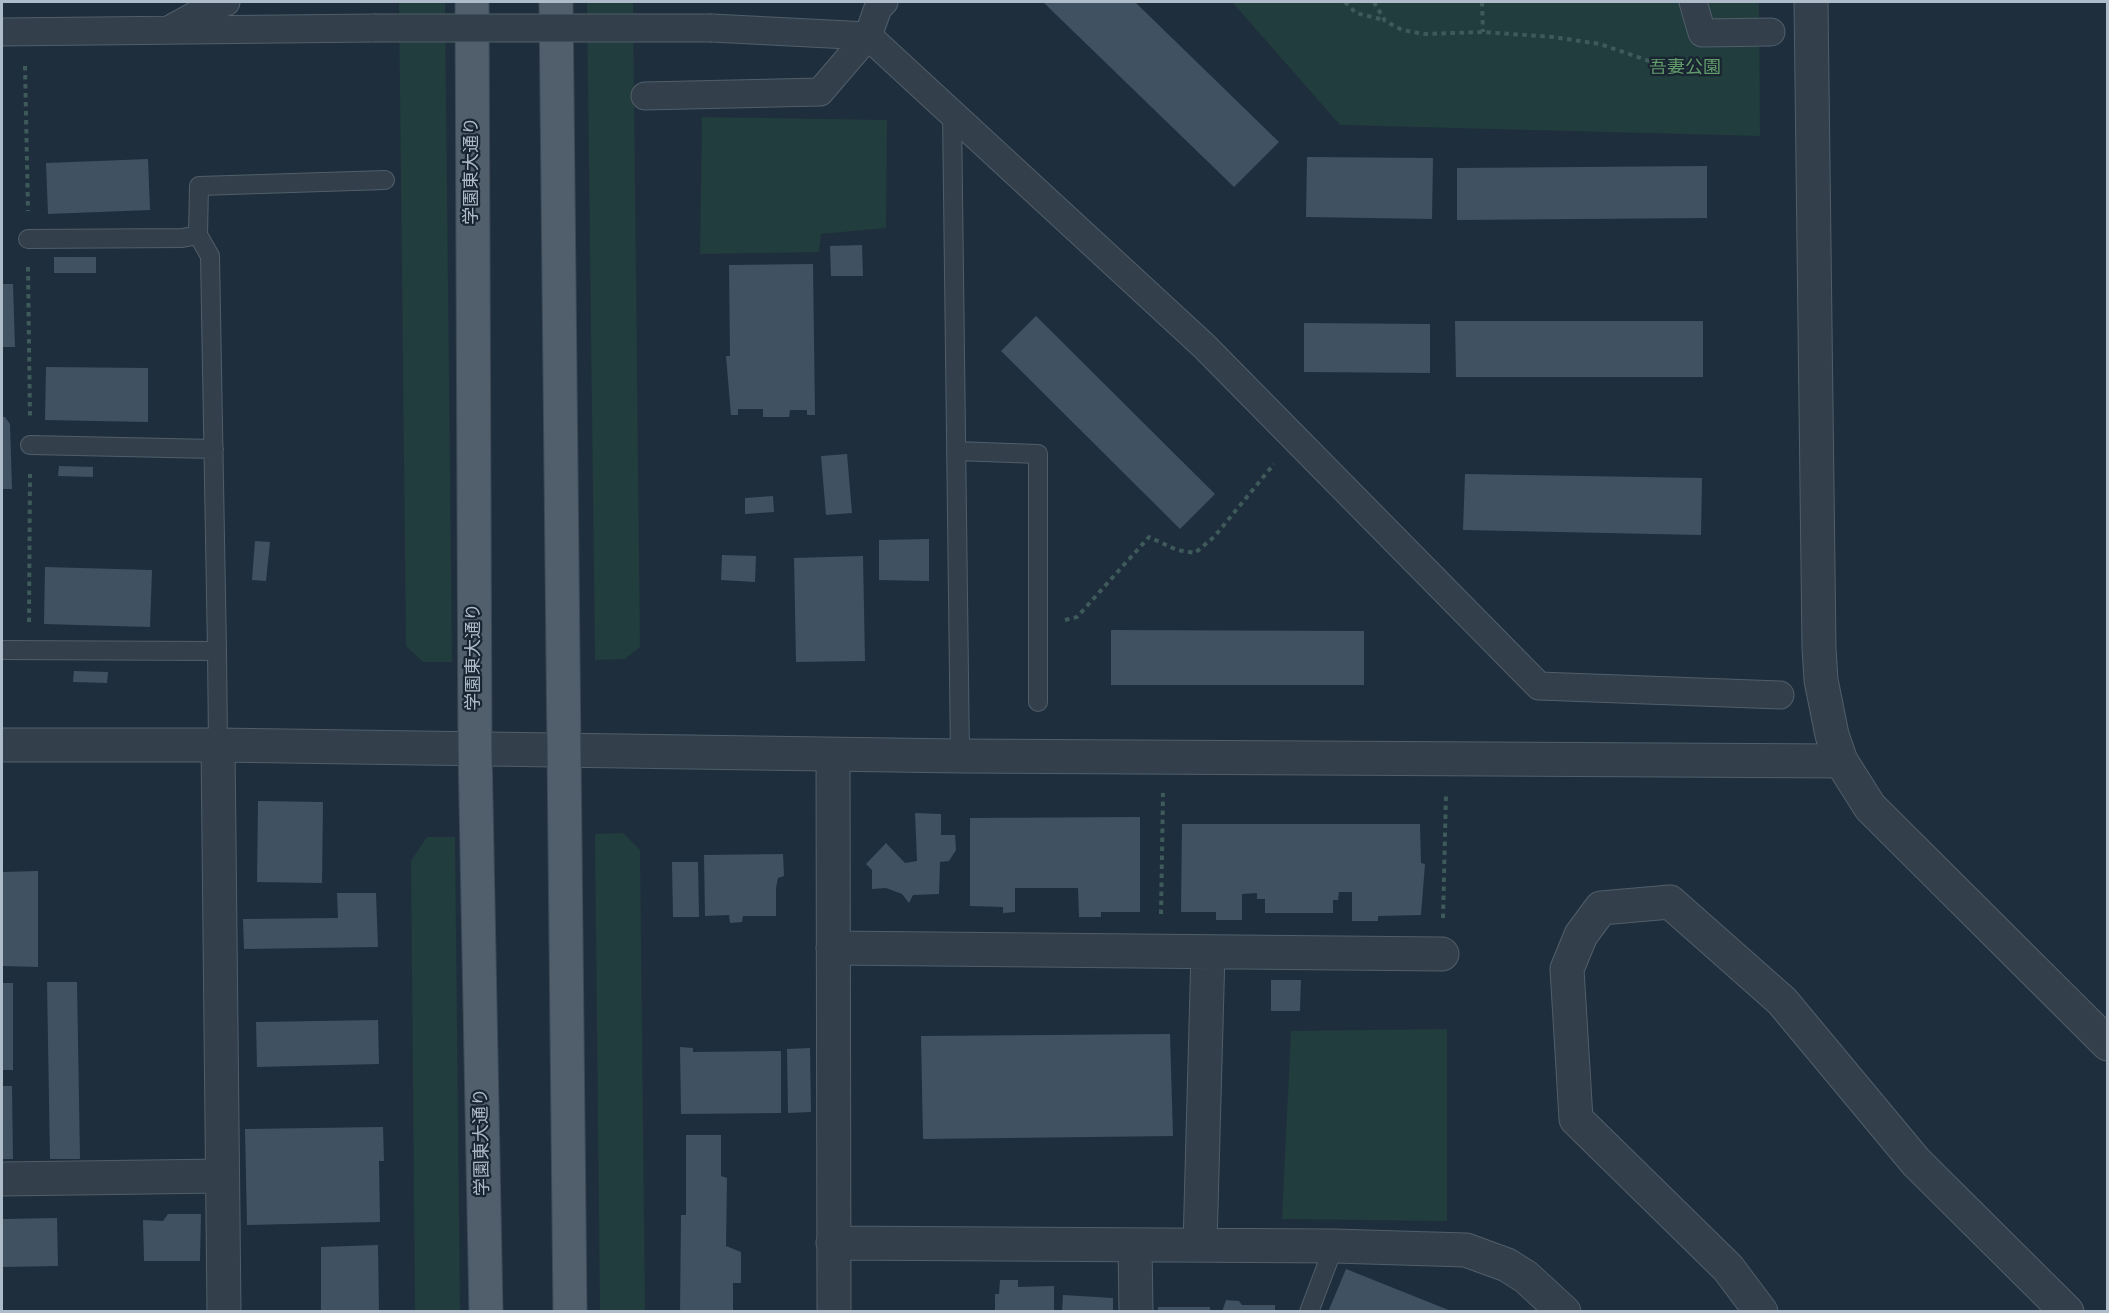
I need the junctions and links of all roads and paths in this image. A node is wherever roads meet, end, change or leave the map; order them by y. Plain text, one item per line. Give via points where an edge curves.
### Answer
1 (226, 2) edge
2 (472, 2) edge
3 (556, 2) edge
4 (884, 2) edge
5 (1345, 2) edge
6 (1374, 2) edge
7 (1482, 2) edge
8 (1693, 2) edge
9 (1811, 2) edge
10 (1385, 21) junction
11 (171, 29) junction
12 (13, 32) edge
13 (1483, 32) junction
14 (1771, 32) dead end
15 (1702, 33) junction
16 (868, 36) junction
17 (645, 96) dead end
18 (952, 113) junction
19 (385, 180) dead end
20 (198, 235) junction
21 (28, 239) junction
22 (1295, 438) junction
23 (30, 445) junction
24 (214, 449) junction
25 (956, 451) junction
26 (1038, 626) junction
27 (2, 650) edge
28 (29, 650) junction
29 (217, 651) junction
30 (1780, 695) dead end
31 (1038, 702) dead end
32 (2, 745) edge
33 (218, 746) junction
34 (475, 750) junction
35 (565, 752) junction
36 (833, 755) junction
37 (960, 756) junction
38 (1841, 761) junction
39 (1163, 783) dead end
40 (1446, 786) dead end
41 (833, 948) junction
42 (1160, 951) junction
43 (1208, 952) junction
44 (1442, 954) joint
45 (2108, 1044) edge
46 (222, 1176) junction
47 (2, 1179) edge
48 (833, 1243) junction
49 (1135, 1245) junction
50 (1200, 1245) junction
51 (1334, 1246) junction
52 (224, 1311) edge
53 (486, 1311) edge
54 (570, 1311) edge
55 (834, 1311) edge
56 (1136, 1311) edge
57 (1309, 1311) edge
58 (1564, 1311) edge
59 (1761, 1311) edge
60 (2067, 1311) edge

1 - 11 street
2 - 34 main road, 学園東大通り
3 - 35 main road
4 - 16 street
5 - 10 path via 1356,13
6 - 10 path
7 - 13 path
8 - 15 street
9 - 38 street via 1819,648 1826,710
10 - 13 path via 1402,30 1425,34
11 - 12 street
11 - 16 street, bridge via 711,28
12 - 21 path
13 - 15 path via 1600,44 1664,66 1679,64
14 - 15 street
16 - 17 street via 820,92
16 - 18 street
18 - 22 street via 1204,346
18 - 25 lane
19 - 20 lane via 199,186
20 - 21 lane
20 - 24 lane via 210,256
21 - 23 path
22 - 26 path via 1214,537 1195,554 1149,537 1077,617
22 - 30 street via 1539,686
23 - 24 lane
23 - 28 path
24 - 29 lane
25 - 26 lane via 1038,454
25 - 37 lane
26 - 31 lane
27 - 28 lane
28 - 29 lane
29 - 33 lane
32 - 33 street
33 - 34 street
33 - 46 street
34 - 35 street
34 - 53 main road, 学園東大通り
35 - 36 street
35 - 54 main road
36 - 37 street
36 - 41 street
37 - 38 street
38 - 45 street via 1870,807
39 - 42 path
40 - 44 path
41 - 42 street
41 - 48 street
42 - 43 street
43 - 44 street
43 - 50 street
46 - 47 street
46 - 52 street
48 - 49 street
48 - 55 street
49 - 50 street
49 - 56 street
50 - 51 street
51 - 57 lane
51 - 58 street via 1466,1250 1526,1276
59 - 60 street via 1728,1268 1576,1119 1567,969 1581,935 1601,908 1670,902 1782,1001 1916,1162

